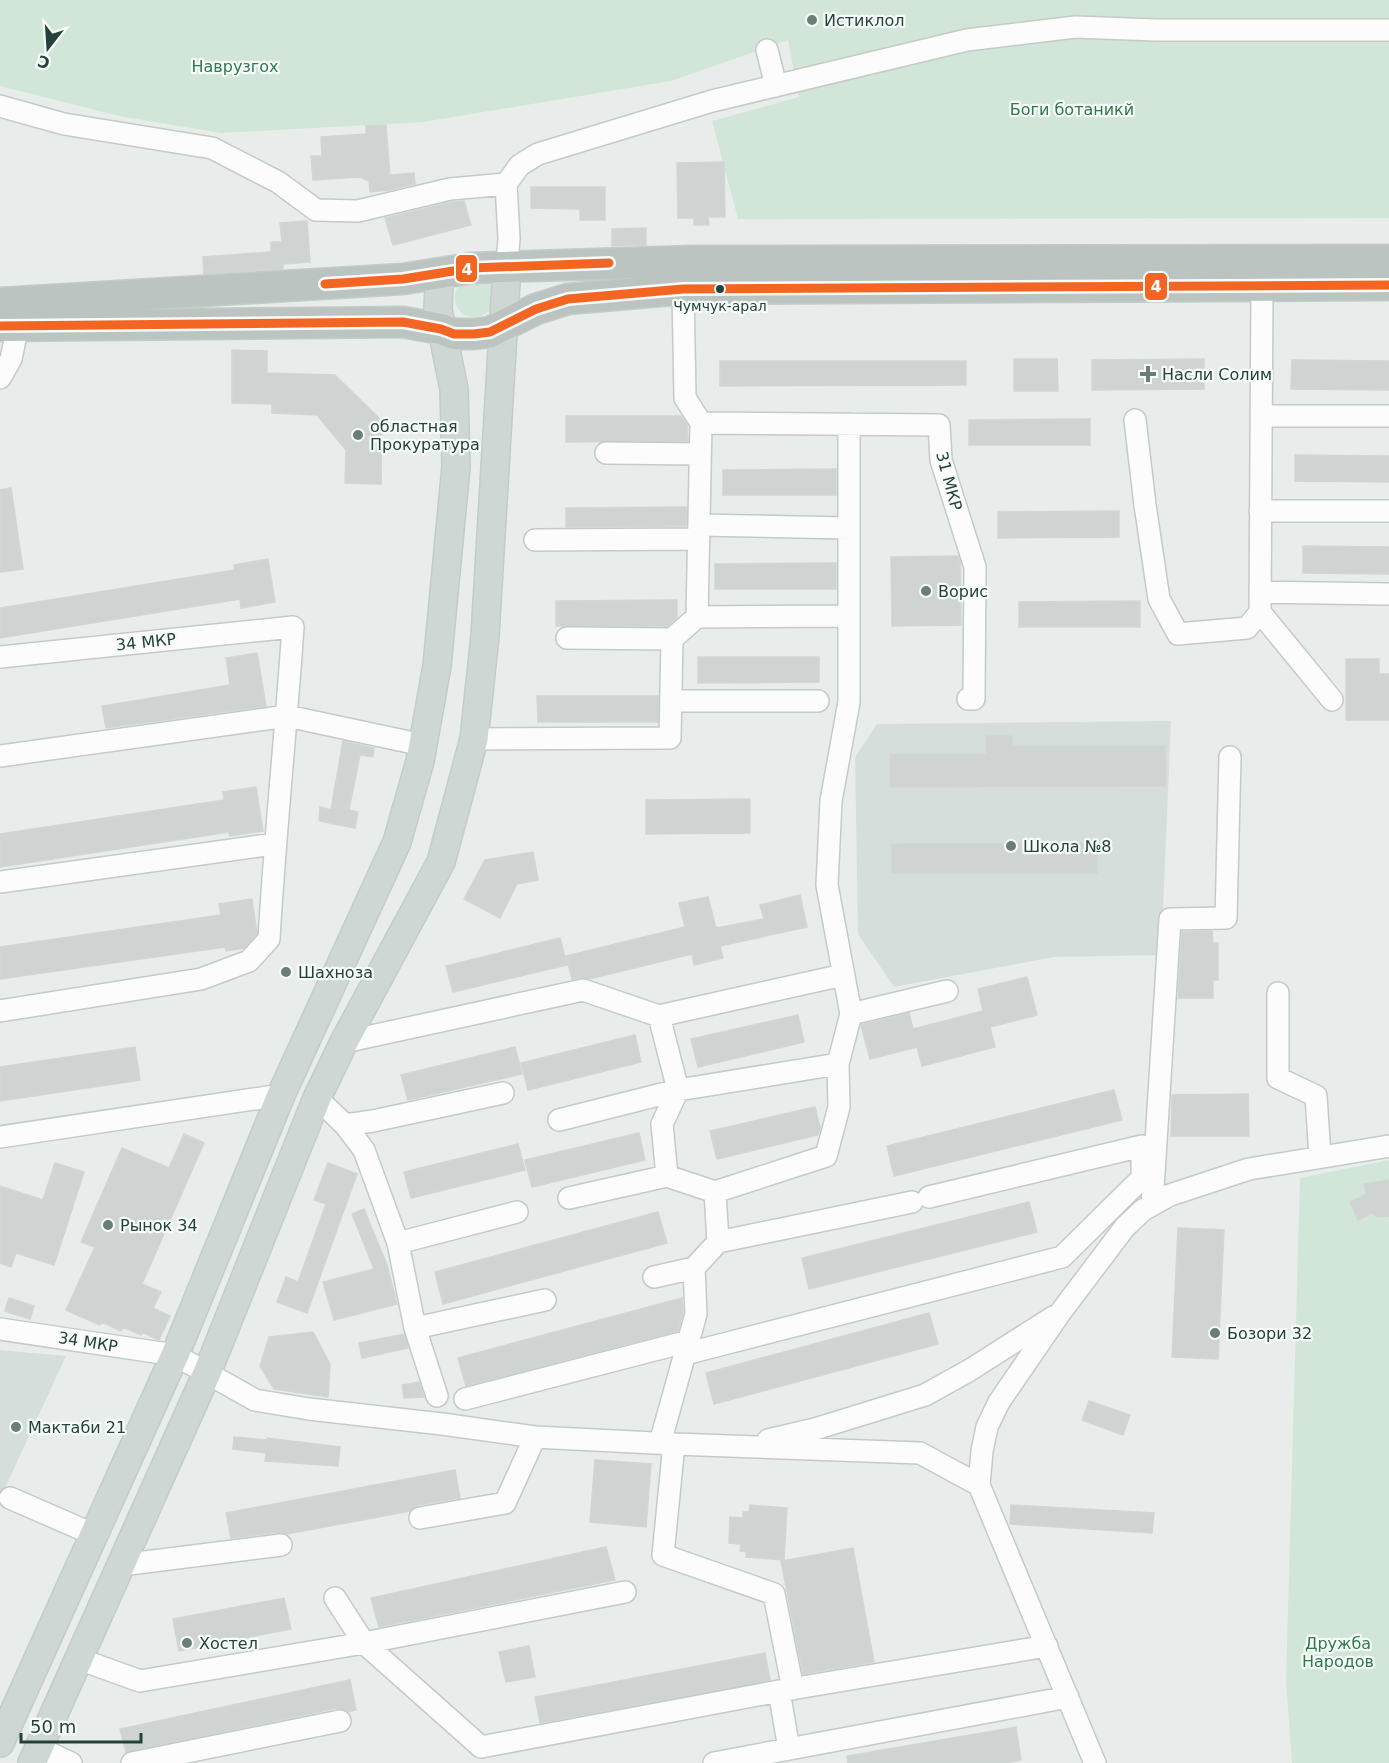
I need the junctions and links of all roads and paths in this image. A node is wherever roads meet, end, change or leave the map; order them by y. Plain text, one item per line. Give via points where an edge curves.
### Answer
1 (1389, 30) edge
2 (767, 51) dead end
3 (776, 86) junction
4 (0, 106) edge
5 (506, 184) junction
6 (1389, 260) edge
7 (507, 266) junction
8 (444, 272) junction
9 (1389, 285) edge
10 (1262, 287) junction
11 (1070, 288) junction
12 (683, 290) junction
13 (1389, 290) edge
14 (6, 318) edge
15 (503, 324) junction
16 (441, 329) junction
17 (0, 378) edge
18 (1261, 416) junction
19 (1389, 416) edge
20 (1135, 420) dead end
21 (701, 423) junction
22 (849, 424) junction
23 (606, 453) dead end
24 (700, 454) junction
25 (1260, 511) junction
26 (1389, 511) edge
27 (849, 528) junction
28 (699, 532) junction
29 (534, 540) dead end
30 (1389, 594) edge
31 (1260, 602) junction
32 (697, 616) junction
33 (849, 616) junction
34 (567, 638) dead end
35 (672, 639) junction
36 (0, 657) edge
37 (970, 699) dead end
38 (1332, 700) dead end
39 (672, 701) junction
40 (818, 701) dead end
41 (287, 716) junction
42 (474, 739) junction
43 (423, 745) junction
44 (0, 756) edge
45 (1230, 757) dead end
46 (274, 844) junction
47 (0, 882) edge
48 (843, 975) junction
49 (947, 991) dead end
50 (1278, 993) dead end
51 (0, 1011) edge
52 (851, 1014) junction
53 (659, 1016) junction
54 (344, 1042) junction
55 (838, 1064) junction
56 (678, 1090) junction
57 (502, 1093) dead end
58 (281, 1095) junction
59 (317, 1098) junction
60 (559, 1120) dead end
61 (345, 1125) junction
62 (0, 1137) edge
63 (1389, 1146) edge
64 (1320, 1156) junction
65 (667, 1176) junction
66 (1142, 1178) junction
67 (715, 1192) junction
68 (569, 1198) dead end
69 (1148, 1208) junction
70 (517, 1212) dead end
71 (718, 1242) junction
72 (398, 1243) junction
73 (694, 1269) junction
74 (654, 1277) dead end
75 (545, 1300) dead end
76 (1060, 1313) junction
77 (415, 1328) junction
78 (0, 1329) edge
79 (687, 1347) junction
80 (175, 1355) junction
81 (207, 1373) junction
82 (437, 1396) dead end
83 (465, 1400) dead end
84 (535, 1437) junction
85 (667, 1444) junction
86 (979, 1485) junction
87 (10, 1498) dead end
88 (420, 1518) dead end
89 (95, 1536) junction
90 (281, 1545) dead end
91 (121, 1565) junction
92 (625, 1592) dead end
93 (334, 1598) dead end
94 (364, 1643) junction
95 (1047, 1646) junction
96 (79, 1659) junction
97 (786, 1690) junction
98 (1068, 1697) junction
99 (340, 1721) dead end
100 (0, 1743) edge
101 (789, 1749) junction
102 (35, 1755) edge
103 (479, 1755) edge
104 (71, 1763) edge
105 (132, 1763) edge
106 (714, 1763) edge
107 (1095, 1763) edge

1 - 3 street via 1075,27 967,40
2 - 3 street
3 - 5 street via 712,101 538,154 520,165
4 - 5 street via 64,124 212,148 278,182 316,210 358,211 450,189
5 - 7 street
6 - 7 highway via 705,261
7 - 8 highway
7 - 15 main road
8 - 14 highway
8 - 16 main road via 438,299
9 - 10 highway
10 - 11 highway
10 - 18 street
11 - 12 highway
11 - 13 street
12 - 15 highway via 568,299
12 - 21 street via 685,398
14 - 16 highway via 403,322
14 - 17 street via 10,359
15 - 16 highway via 490,332 474,334
15 - 42 main road via 485,636
16 - 43 main road via 454,389 456,467 438,666
18 - 19 street
18 - 25 street
20 - 31 street via 1159,599 1178,634 1247,628
21 - 22 street, 31 МКР
21 - 24 street
22 - 27 street
22 - 37 street, 31 МКР via 939,426 941,460 975,567
23 - 24 street
24 - 28 street
25 - 26 street
25 - 31 street
27 - 28 street
27 - 33 street
28 - 29 street
28 - 32 street
30 - 31 street
31 - 38 street
32 - 33 street
32 - 35 street
33 - 48 street via 849,702 831,801 827,885
34 - 35 street
35 - 39 street
36 - 41 street, 34 МКР via 293,627
39 - 40 street
39 - 42 street via 670,738
41 - 43 street
41 - 44 street
41 - 46 street
42 - 54 main road via 441,862
43 - 58 main road via 397,842
45 - 69 street via 1226,918 1170,919
46 - 47 street
46 - 51 street via 269,939 249,961 201,979
48 - 52 street
48 - 53 street
49 - 52 street
50 - 64 street via 1278,1078 1316,1096
52 - 55 street
53 - 54 street via 583,990
53 - 56 street
54 - 59 main road
55 - 56 street
55 - 67 street via 838,1107 826,1156
56 - 60 street
56 - 65 street via 662,1124
57 - 61 street
58 - 62 street
58 - 80 main road
59 - 61 street
59 - 81 main road
61 - 72 street via 364,1150
63 - 64 street
64 - 69 street via 1250,1169 1170,1195
65 - 67 street
65 - 68 street
66 - 69 street
66 - 71 street via 1142,1146
66 - 79 street via 1062,1257
67 - 71 street
69 - 76 street via 1120,1234
70 - 72 street
71 - 73 street
72 - 77 street
73 - 74 street
73 - 79 street via 696,1314
75 - 77 street
76 - 85 street via 925,1395 815,1430 772,1439
76 - 86 street via 987,1427
77 - 82 street
78 - 80 street, 34 МКР
79 - 83 street
79 - 85 street
80 - 81 street
80 - 89 main road
81 - 84 street via 255,1400
81 - 91 main road
84 - 85 street
84 - 88 street via 505,1503
85 - 86 street via 920,1453
85 - 97 street via 663,1555 774,1594
86 - 95 street
87 - 89 street
89 - 100 main road
90 - 91 street
91 - 96 main road
92 - 94 street
93 - 94 street
94 - 96 street via 140,1681
94 - 103 street
95 - 97 street
95 - 98 street
96 - 102 main road
97 - 101 street
97 - 103 street
98 - 101 street
98 - 107 street
99 - 105 street
101 - 106 street
102 - 104 street

